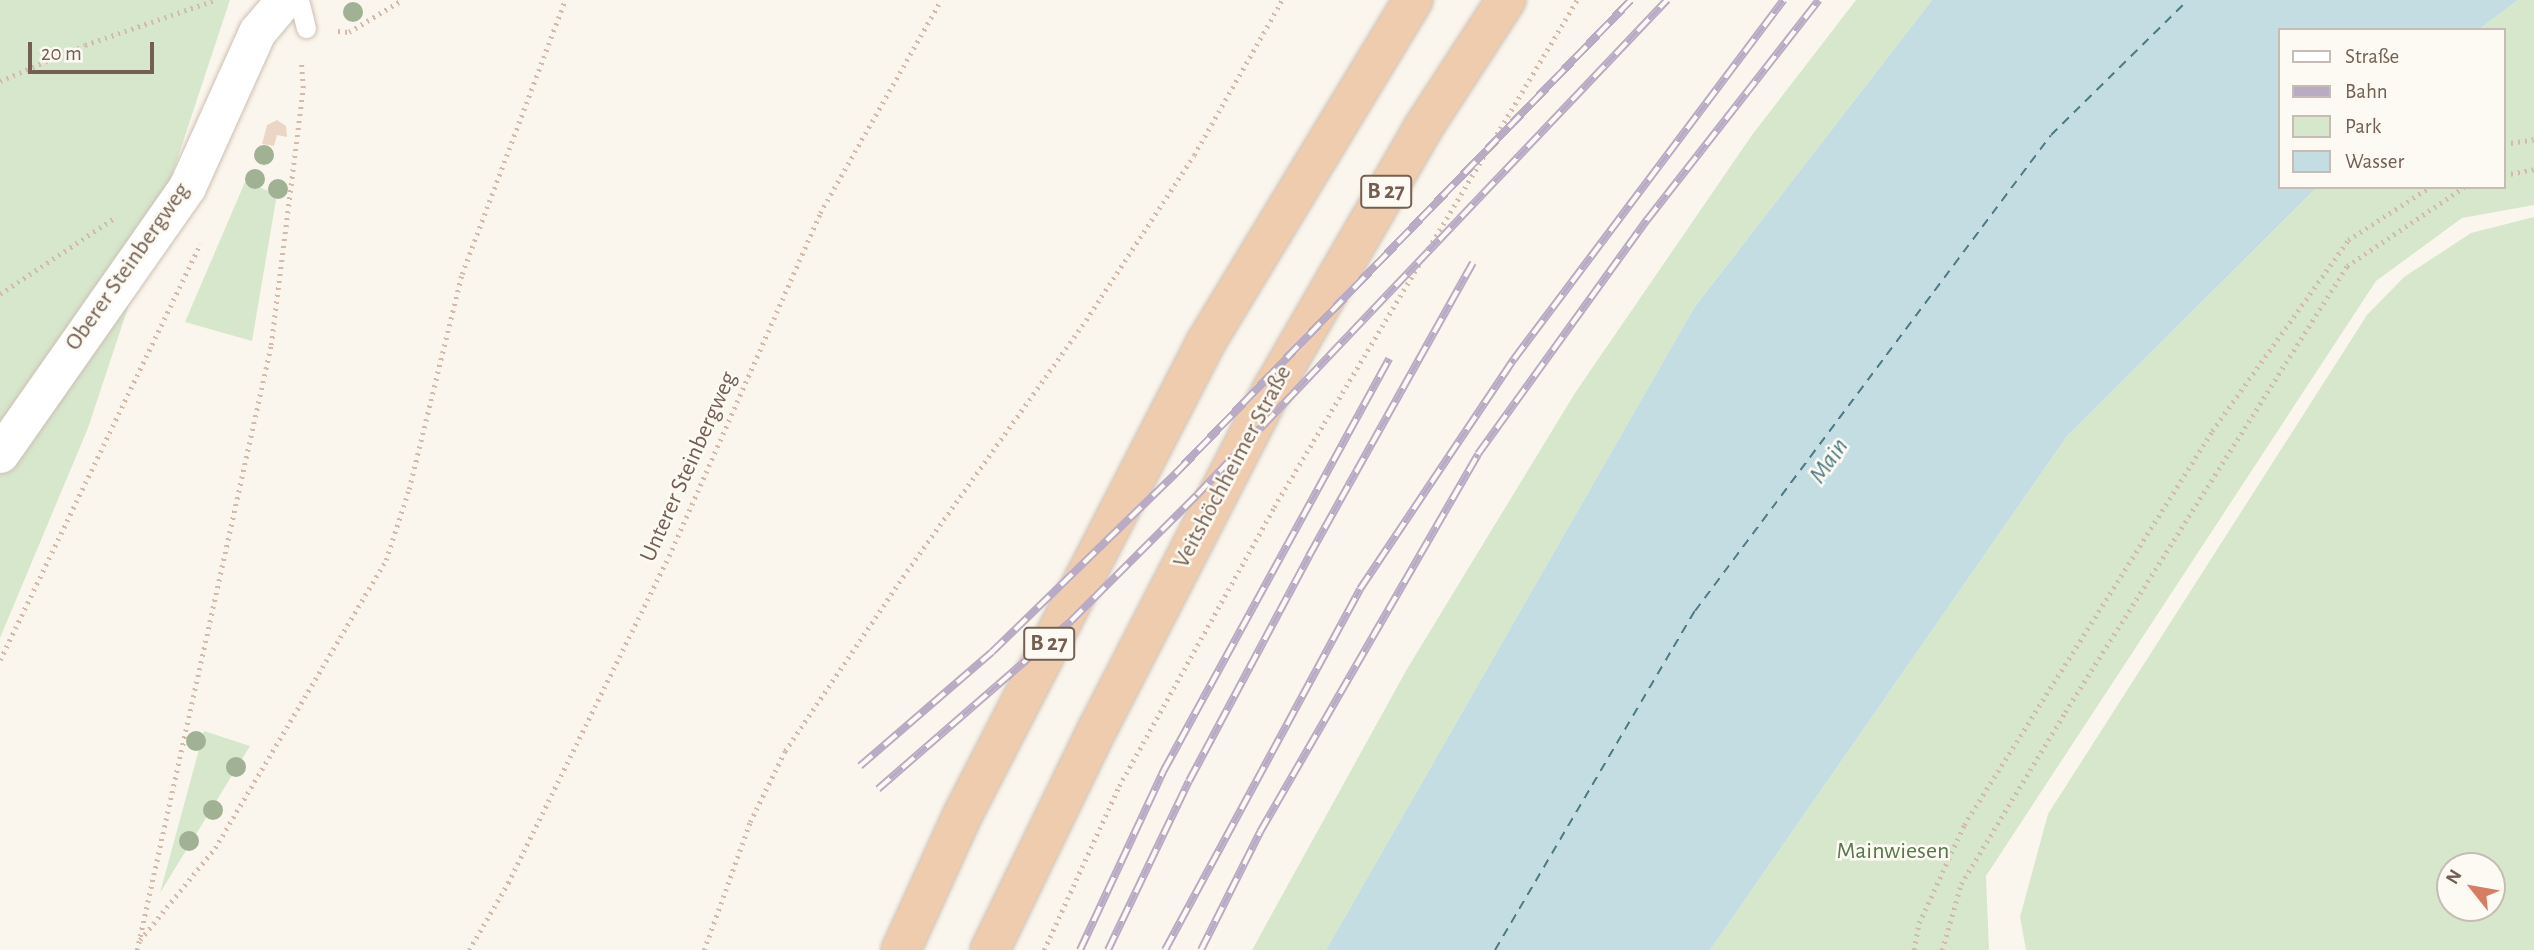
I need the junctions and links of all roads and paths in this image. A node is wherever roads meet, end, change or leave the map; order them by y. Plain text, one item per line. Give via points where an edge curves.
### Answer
1 (215, 0) edge
2 (299, 0) edge
3 (401, 0) edge
4 (565, 0) edge
5 (941, 0) edge
6 (1282, 0) edge
7 (1413, 0) edge
8 (1506, 0) edge
9 (1577, 0) edge
10 (295, 14) edge
11 (301, 52) dead end
12 (0, 81) edge
13 (2534, 139) edge
14 (2506, 144) edge
15 (2534, 169) edge
16 (2506, 175) edge
17 (2427, 189) edge
18 (2461, 189) edge
19 (124, 212) dead end
20 (200, 242) dead end
21 (0, 294) edge
22 (0, 454) edge
23 (0, 660) edge
24 (139, 941) junction
25 (137, 950) edge
26 (469, 950) edge
27 (704, 950) edge
28 (901, 950) edge
29 (990, 950) edge
30 (1044, 950) edge
31 (1914, 950) edge
32 (1942, 950) edge

1 - 12 path via 85,45
2 - 10 lane
3 - 10 path via 349,32
4 - 24 path via 462,274 409,489 386,560 215,848
5 - 26 path, Unterer Steinbergweg via 820,213 670,556 509,883
6 - 27 path via 1194,155 1086,320 785,751 750,822
7 - 28 highway, B 27 via 1206,342 961,816
8 - 29 highway, Veitshöchheimer Straße / B 27 via 1423,128 1273,388
9 - 30 path via 1261,531 1119,786
10 - 22 street, Oberer Steinbergweg via 257,32 187,187
11 - 24 path via 303,88 271,345
13 - 14 path
15 - 16 path
17 - 31 path via 2348,240 2212,431 1964,825 1919,923
18 - 32 path via 2347,266 1961,884
19 - 21 path
20 - 23 path
24 - 25 path

